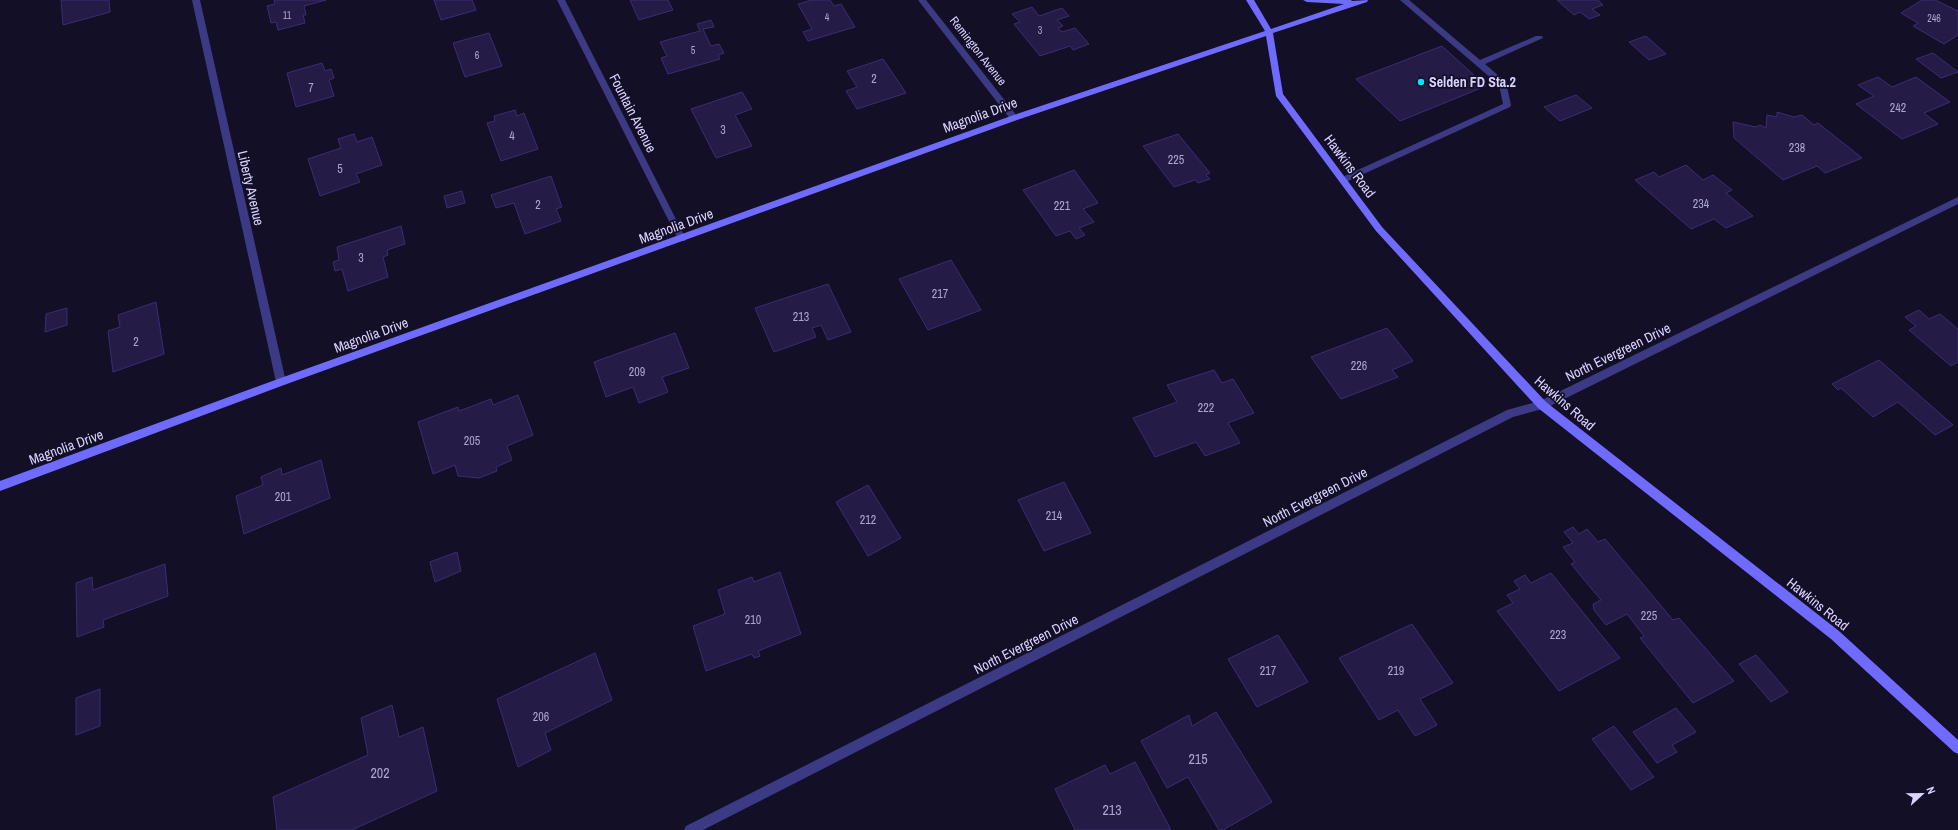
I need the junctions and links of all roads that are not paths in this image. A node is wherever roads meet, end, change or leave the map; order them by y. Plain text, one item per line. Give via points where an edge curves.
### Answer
1 (196, 0) edge
2 (561, 0) edge
3 (922, 0) edge
4 (1250, 0) edge
5 (1308, 0) edge
6 (1404, 0) edge
7 (1360, 1) edge
8 (1269, 31) junction
9 (1539, 38) dead end
10 (1479, 64) junction
11 (1014, 118) junction
12 (1343, 180) junction
13 (1958, 200) edge
14 (682, 238) junction
15 (281, 382) junction
16 (1542, 405) junction
17 (0, 486) edge
18 (1958, 748) edge
19 (690, 830) edge

1 - 15 street, Liberty Avenue
2 - 14 street, Fountain Avenue
3 - 11 street, Remington Avenue
4 - 8 street, Hawkins Road
5 - 7 street
6 - 10 street
7 - 8 street, Magnolia Drive
8 - 11 street, Magnolia Drive
8 - 12 street, Hawkins Road via 1279,94
9 - 10 street
10 - 12 street via 1503,84 1507,105
11 - 14 street, Magnolia Drive
12 - 16 street, Hawkins Road via 1379,229
13 - 16 street, North Evergreen Drive
14 - 15 street, Magnolia Drive
15 - 17 street, Magnolia Drive
16 - 18 street, Hawkins Road via 1835,635
16 - 19 street, North Evergreen Drive via 1512,413

